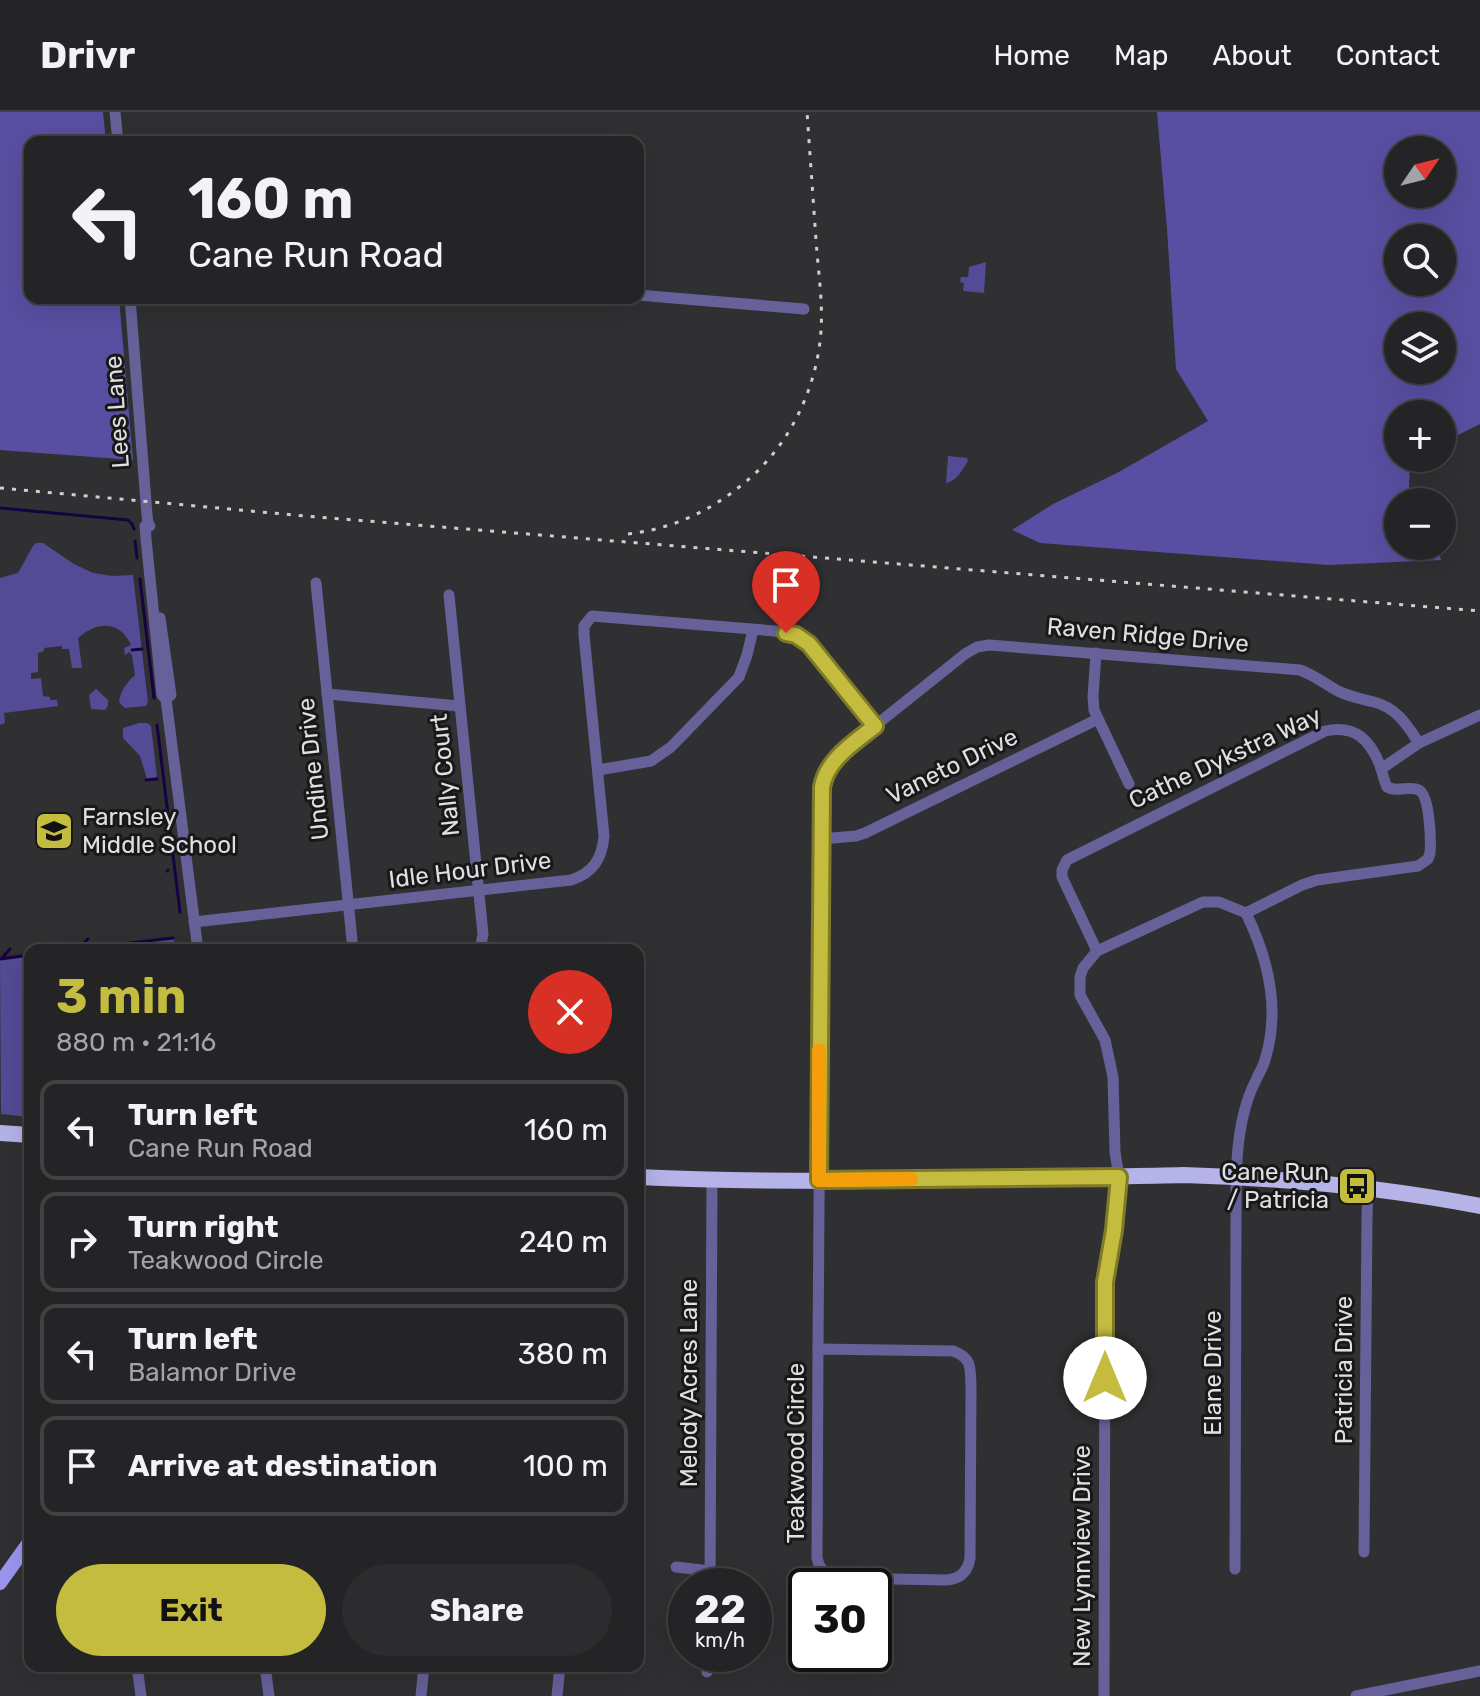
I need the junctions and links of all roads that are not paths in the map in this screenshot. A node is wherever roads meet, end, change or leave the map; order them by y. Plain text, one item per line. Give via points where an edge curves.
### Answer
1 (115, 112) edge
2 (117, 136) edge
3 (644, 296) edge
4 (130, 304) edge
5 (804, 309) dead end
6 (316, 583) dead end
7 (449, 595) dead end
8 (753, 630) junction
9 (1096, 653) junction
10 (327, 694) junction
11 (459, 706) junction
12 (1480, 715) edge
13 (1098, 719) junction
14 (875, 726) junction
15 (1419, 743) junction
16 (1381, 769) junction
17 (598, 770) junction
18 (1129, 784) dead end
19 (821, 839) junction
20 (479, 891) junction
21 (349, 905) junction
22 (1246, 913) junction
23 (194, 922) junction
24 (197, 944) edge
25 (352, 944) edge
26 (481, 944) edge
27 (1097, 951) junction
28 (0, 1133) edge
29 (24, 1135) edge
30 (644, 1177) edge
31 (1119, 1177) junction
32 (1237, 1177) junction
33 (712, 1180) junction
34 (819, 1180) junction
35 (1368, 1188) junction
36 (1480, 1206) edge
37 (818, 1349) junction
38 (24, 1549) edge
39 (1364, 1552) dead end
40 (676, 1567) dead end
41 (684, 1568) edge
42 (710, 1568) edge
43 (1235, 1569) dead end
44 (0, 1583) edge
45 (1480, 1671) edge
46 (138, 1672) edge
47 (266, 1672) edge
48 (423, 1672) edge
49 (559, 1672) edge
50 (141, 1696) edge
51 (269, 1696) edge
52 (421, 1696) edge
53 (557, 1696) edge
54 (1104, 1696) edge
55 (1356, 1696) edge

1 - 2 street
3 - 5 street
4 - 23 street, Lees Lane via 155,633
6 - 10 street, Undine Drive
7 - 11 street, Nally Court
8 - 14 street via 804,640
8 - 17 street via 739,677 671,747 641,764
8 - 17 street, Idle Hour Drive via 592,616 584,635
9 - 13 street via 1093,697
9 - 14 street, Raven Ridge Drive via 980,646
9 - 15 street, Raven Ridge Drive via 1300,670 1397,713
10 - 11 street
10 - 21 street, Undine Drive
11 - 20 street, Nally Court
12 - 15 street
13 - 18 street
13 - 19 street, Vaneto Drive via 865,833
14 - 19 street, Teakwood Circle via 841,753 825,774
15 - 16 street
16 - 22 street, Cathe Dykstra Way via 1391,790 1415,789 1426,799 1428,859 1418,866 1317,880
16 - 27 street, Cathe Dykstra Way via 1362,737 1343,729 1325,731 1073,855 1062,877
17 - 20 street, Idle Hour Drive via 604,836 592,869 571,880
19 - 34 street, Teakwood Circle
20 - 21 street, Idle Hour Drive
20 - 26 street, Nally Court
21 - 23 street, Idle Hour Drive
21 - 25 street, Undine Drive
22 - 27 street via 1203,902
22 - 32 street via 1271,980 1272,1006 1264,1064 1242,1122
23 - 24 street, Lees Lane
27 - 31 street, New Lynnview Drive via 1083,968 1079,986 1109,1055
28 - 29 highway
30 - 33 highway
31 - 32 highway
31 - 34 highway
31 - 54 street, New Lynnview Drive via 1105,1282
32 - 35 highway
32 - 43 street, Elane Drive
33 - 34 highway
33 - 42 street, Melody Acres Lane
34 - 37 street, Teakwood Circle
35 - 36 highway
35 - 39 street, Patricia Drive
37 - 37 street, Teakwood Circle via 953,1351 967,1359 970,1558 958,1578 839,1578 822,1570 817,1558
38 - 44 main road
40 - 41 street
45 - 55 street
46 - 50 street
47 - 51 street
48 - 52 street
49 - 53 street

